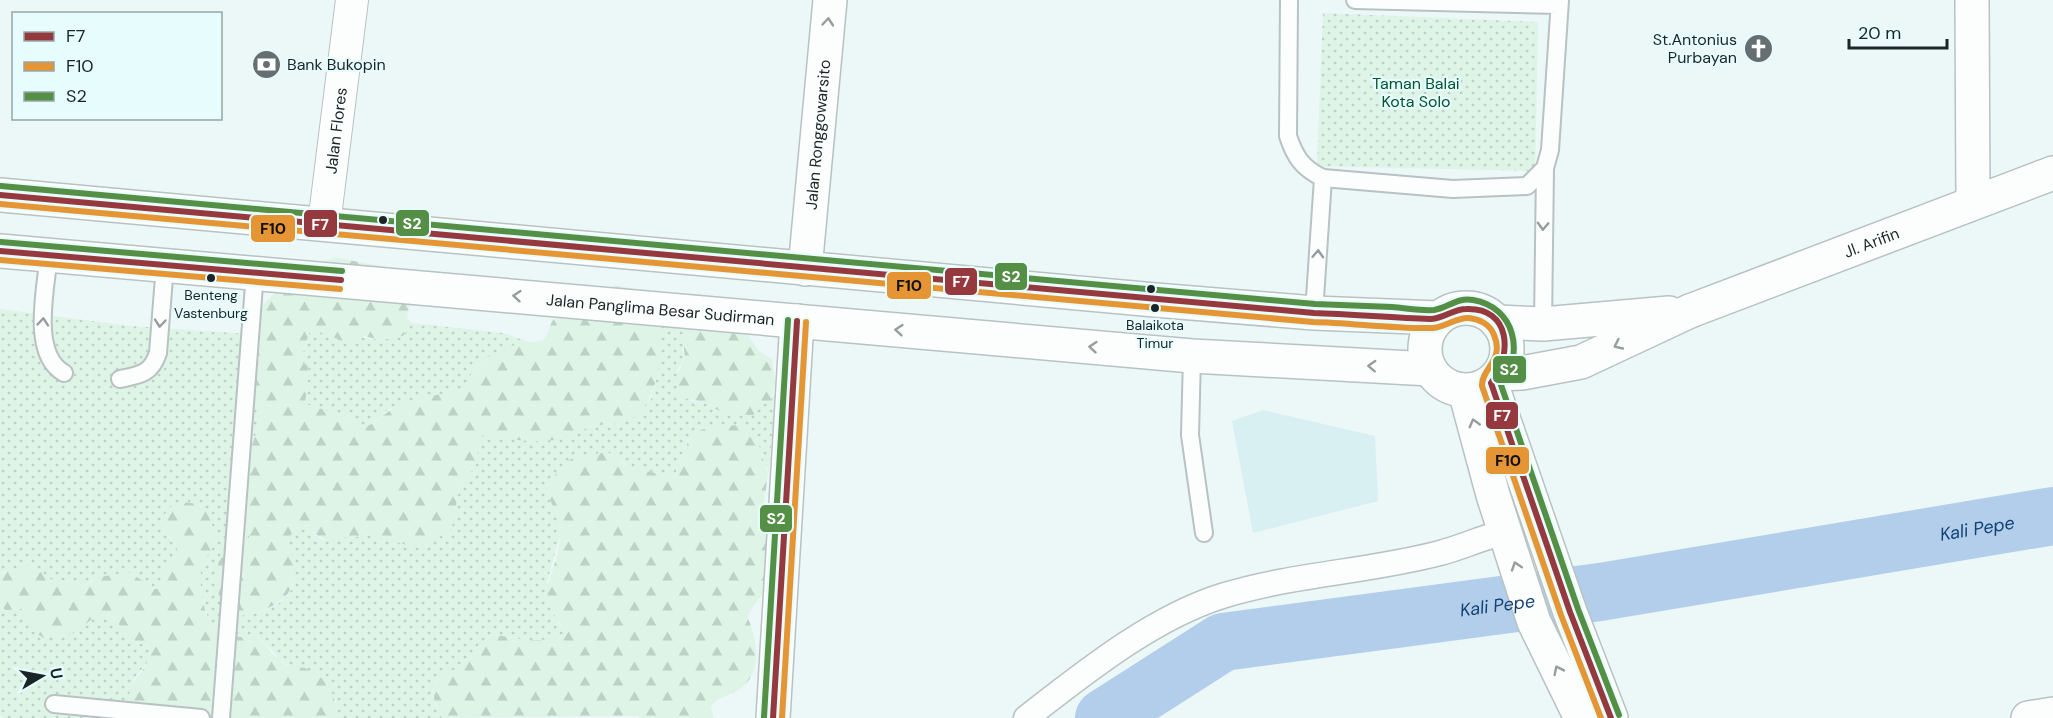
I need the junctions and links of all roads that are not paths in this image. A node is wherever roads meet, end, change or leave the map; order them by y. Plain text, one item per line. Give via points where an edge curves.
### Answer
1 (352, 0) edge
2 (830, 0) edge
3 (1289, 0) edge
4 (1355, 0) edge
5 (1972, 0) edge
6 (1559, 2) edge
7 (1545, 168) junction
8 (2053, 173) edge
9 (1323, 178) junction
10 (0, 195) edge
11 (1973, 202) junction
12 (324, 224) junction
13 (0, 251) edge
14 (49, 255) junction
15 (165, 265) junction
16 (805, 268) junction
17 (255, 272) junction
18 (1690, 311) junction
19 (1314, 312) junction
20 (1439, 318) junction
21 (797, 321) junction
22 (1497, 322) junction
23 (1544, 324) junction
24 (1192, 356) junction
25 (1430, 369) junction
26 (64, 373) dead end
27 (120, 380) dead end
28 (1485, 383) junction
29 (1204, 533) dead end
30 (1488, 537) dead end
31 (54, 704) dead end
32 (2053, 714) edge
33 (201, 718) edge
34 (220, 718) edge
35 (772, 718) edge
36 (1026, 718) edge
37 (1581, 718) edge
38 (1611, 718) edge
39 (2028, 718) edge

1 - 12 street, Jalan Flores
16 -> 2 main road, Jalan Ronggowarsito
3 - 9 lane via 1288,136 1295,157 1308,171
4 - 6 lane
5 - 11 main road
6 - 7 lane via 1550,150
7 - 9 lane via 1527,186 1511,188 1453,189
7 -> 23 lane
8 - 11 main road, Jl. Arifin
19 -> 9 lane
10 - 12 main road
11 - 18 main road, Jl. Arifin
12 - 16 main road
13 - 14 main road, Jalan Panglima Besar Sudirman
14 - 15 main road, Jalan Panglima Besar Sudirman
26 -> 14 lane via 44,348
15 - 17 main road, Jalan Panglima Besar Sudirman
15 -> 27 lane via 154,366 146,373
16 - 19 main road
21 -> 17 main road, Jalan Panglima Besar Sudirman
17 - 34 lane
18 - 23 main road
18 -> 28 main road via 1581,362
19 - 20 main road
20 - 22 main road via 1462,308 1475,309
20 - 25 main road via 1426,341 1425,356
24 -> 21 main road, Jalan Panglima Besar Sudirman
21 - 35 main road
22 - 23 main road
22 - 28 main road via 1508,348 1506,362
25 -> 24 main road, Jalan Panglima Besar Sudirman
24 - 29 lane via 1190,435
25 - 28 main road via 1451,388
37 -> 28 main road via 1534,622 1493,495
28 - 38 main road via 1529,491
30 - 36 street via 1441,553 1322,573 1221,597 1177,615 1100,662
31 - 33 lane
32 - 39 main road

